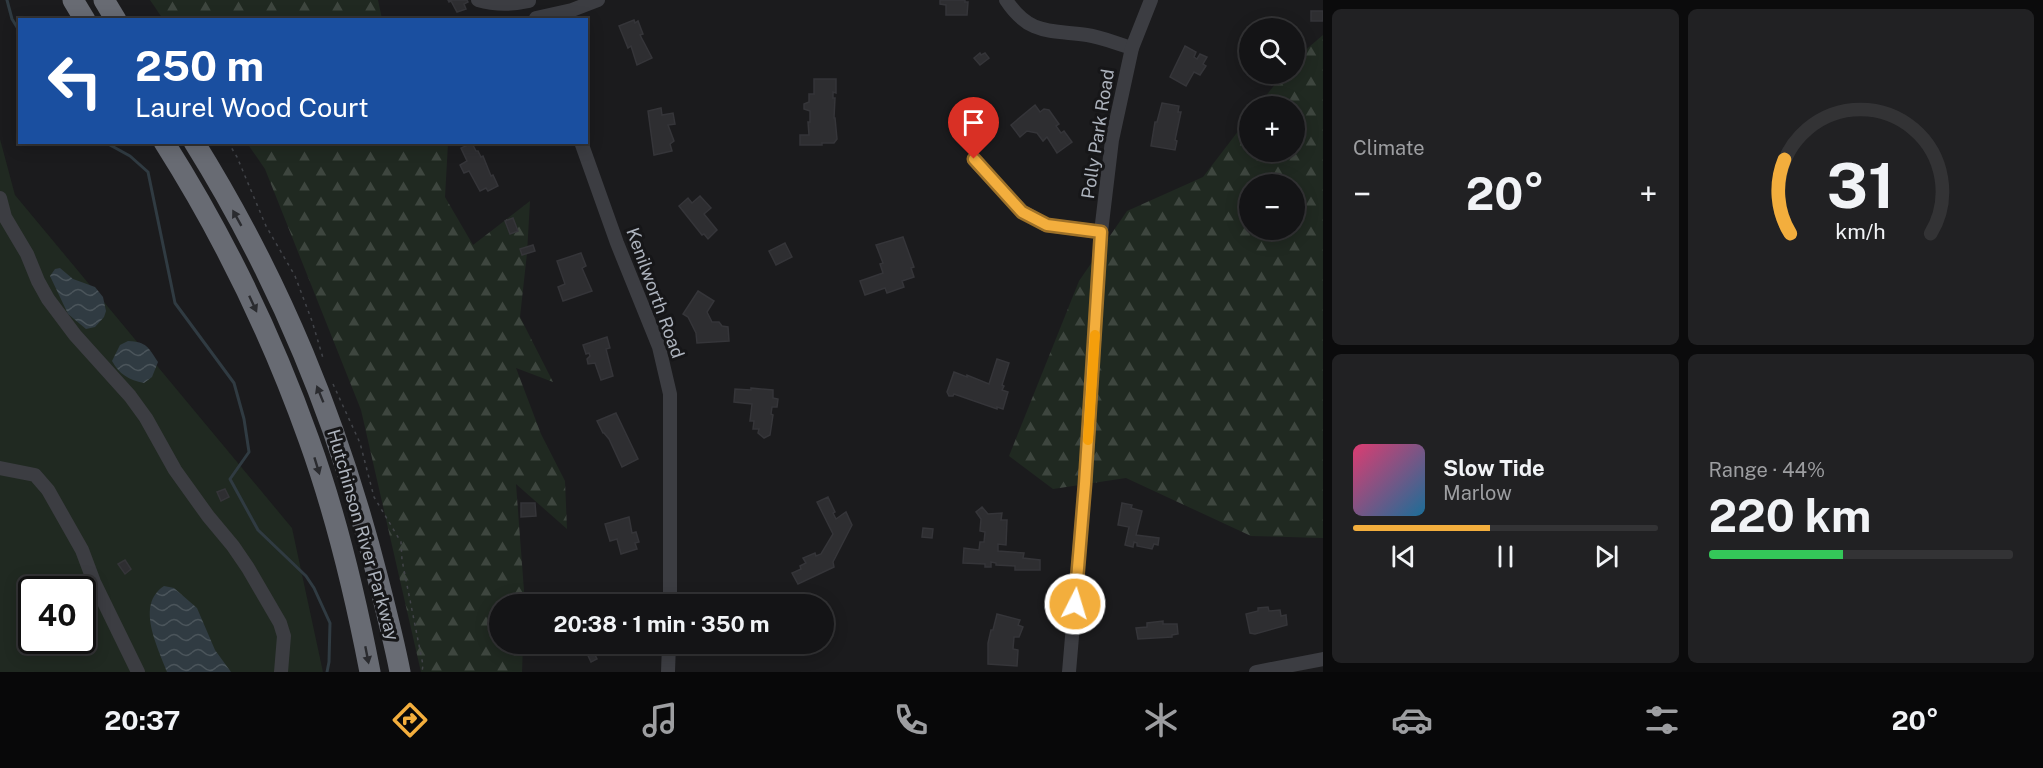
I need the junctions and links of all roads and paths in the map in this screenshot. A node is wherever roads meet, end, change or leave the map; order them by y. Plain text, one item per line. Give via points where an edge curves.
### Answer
1 (73, 0) edge
2 (104, 0) edge
3 (478, 0) edge
4 (529, 0) edge
5 (598, 0) edge
6 (1006, 0) edge
7 (1151, 0) edge
8 (85, 18) edge
9 (115, 18) edge
10 (536, 18) edge
11 (540, 18) edge
12 (1132, 48) junction
13 (165, 144) edge
14 (195, 144) edge
15 (582, 144) edge
16 (974, 159) dead end
17 (0, 198) edge
18 (1101, 232) junction
19 (0, 468) edge
20 (670, 594) edge
21 (669, 654) edge
22 (1323, 659) edge
23 (138, 672) edge
24 (281, 672) edge
25 (370, 672) edge
26 (400, 672) edge
27 (668, 672) edge
28 (1069, 672) edge
29 (1256, 672) edge

1 - 8 highway
2 - 9 highway
3 - 4 street via 491,4
4 - 10 street
5 - 11 street
6 - 12 street via 1030,26 1089,35
7 - 12 street, Polly Park Road
12 - 18 street, Polly Park Road via 1112,140
13 -> 25 highway, Hutchinson River Parkway via 236,270 310,440 340,542
26 -> 14 highway, Hutchinson River Parkway via 364,524 335,432 291,322
15 - 20 street, Kenilworth Road via 659,347 670,394
16 - 18 street via 1022,212 1047,225
17 - 24 street via 5,217 48,299 130,396 175,470 248,568 280,623 284,636
18 - 28 street, Polly Park Road
19 - 23 street via 35,475 48,490 82,550
21 - 27 street
22 - 29 street

